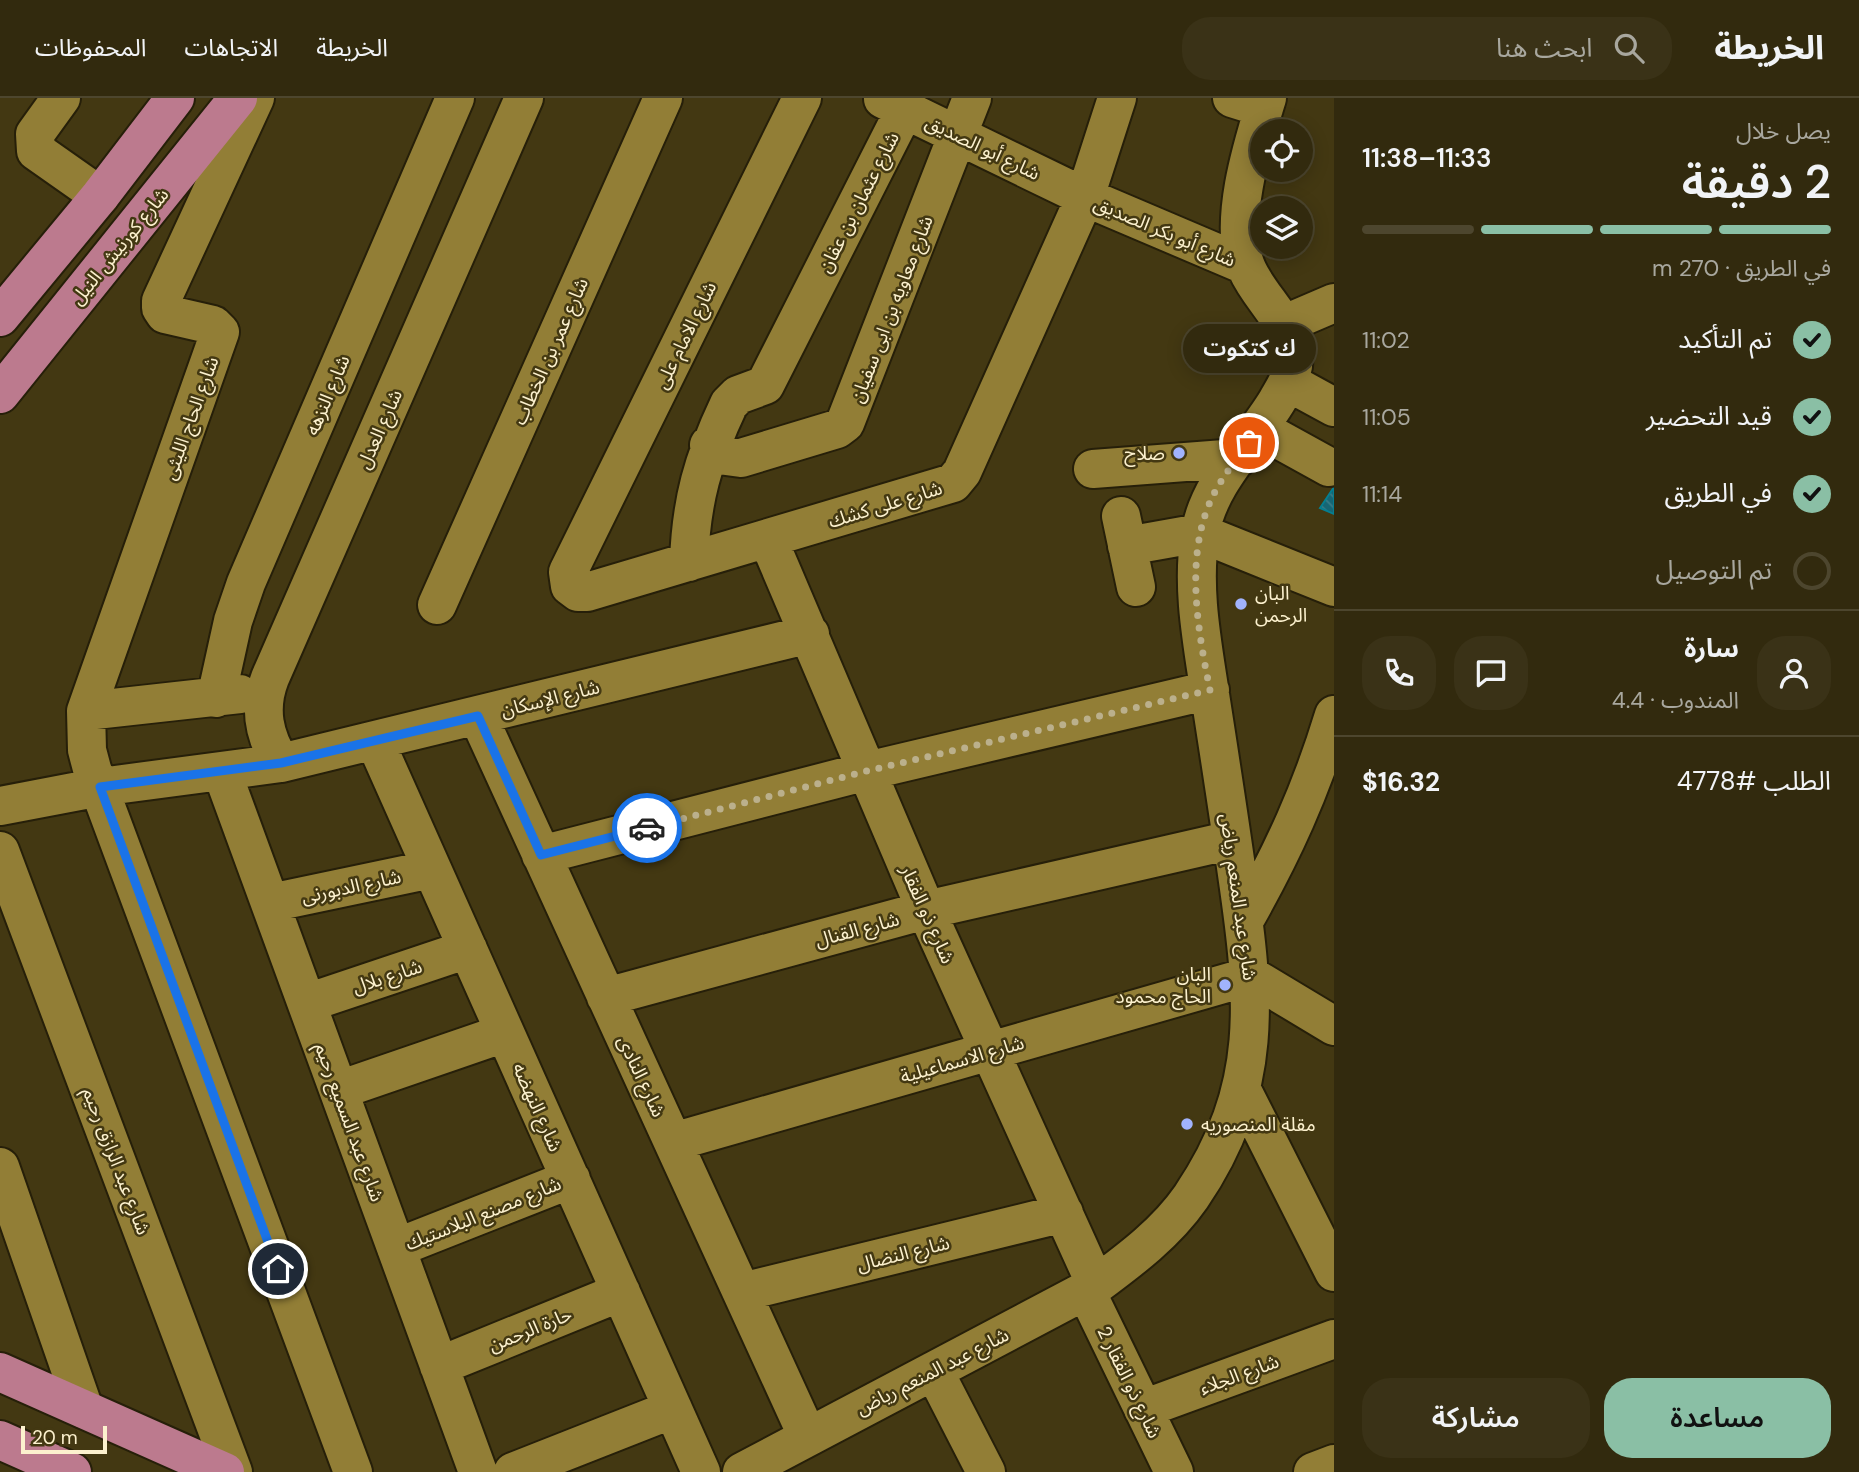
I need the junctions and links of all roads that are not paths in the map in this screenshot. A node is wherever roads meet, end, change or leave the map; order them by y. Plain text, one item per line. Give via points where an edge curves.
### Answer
1 (61, 98) edge
2 (238, 98) edge
3 (255, 98) edge
4 (455, 98) edge
5 (524, 98) edge
6 (663, 98) edge
7 (802, 98) edge
8 (972, 98) edge
9 (1117, 98) edge
10 (168, 100) edge
11 (1255, 101) edge
12 (893, 104) edge
13 (958, 135) junction
14 (100, 196) junction
15 (1085, 197) junction
16 (1245, 265) junction
17 (1334, 303) edge
18 (0, 317) edge
19 (1285, 324) junction
20 (1288, 382) junction
21 (0, 394) edge
22 (1334, 407) edge
23 (1249, 443) junction
24 (709, 445) junction
25 (1329, 467) dead end
26 (1093, 469) dead end
27 (1200, 533) junction
28 (768, 539) junction
29 (689, 562) junction
30 (568, 572) joint
31 (1136, 586) dead end
32 (1334, 587) edge
33 (437, 605) dead end
34 (810, 634) junction
35 (689, 638) dead end
36 (641, 658) junction
37 (266, 689) junction
38 (1210, 690) junction
39 (216, 698) junction
40 (86, 711) junction
41 (1334, 715) edge
42 (478, 716) junction
43 (375, 741) junction
44 (281, 763) junction
45 (867, 771) junction
46 (222, 772) junction
47 (100, 787) junction
48 (0, 806) edge
49 (1232, 840) junction
50 (0, 851) edge
51 (541, 855) junction
52 (432, 869) junction
53 (271, 903) junction
54 (926, 910) junction
55 (1244, 921) junction
56 (468, 949) junction
57 (1251, 976) junction
58 (606, 997) junction
59 (307, 1003) junction
60 (1334, 1026) edge
61 (505, 1033) junction
62 (989, 1051) junction
63 (339, 1090) junction
64 (1242, 1090) junction
65 (673, 1142) junction
66 (0, 1167) edge
67 (570, 1179) junction
68 (1064, 1213) junction
69 (396, 1248) junction
70 (1334, 1272) edge
71 (1091, 1288) junction
72 (621, 1292) junction
73 (741, 1292) junction
74 (1334, 1339) edge
75 (439, 1366) junction
76 (934, 1371) junction
77 (0, 1372) edge
78 (84, 1409) junction
79 (673, 1409) junction
80 (1143, 1409) junction
81 (807, 1435) junction
82 (0, 1440) edge
83 (1334, 1464) edge
84 (62, 1470) edge
85 (225, 1472) edge
86 (233, 1472) edge
87 (353, 1472) edge
88 (478, 1472) edge
89 (513, 1472) edge
90 (701, 1472) edge
91 (742, 1472) edge
92 (986, 1472) edge
93 (1174, 1472) edge
94 (1313, 1472) edge

1 - 14 street via 35,134 36,151
2 - 21 main road, شارع كورنيش النيل
3 - 40 street, شارع الحاج الليثى via 161,301 165,314 213,325 220,332
4 - 39 street, شارع النزهه via 246,583
5 - 37 street, شارع العدل
6 - 33 street, شارع عمر بن الخطاب
7 - 30 street, شارع الامام على
8 - 13 street, شارع معاويه بن ابى سفيان
9 - 15 street, شارع على كشك
10 - 14 main road
11 - 16 street, شارع عبد المنعم رياض via 1243,191
12 - 13 street, شارع أبو الصديق
12 - 24 street, شارع عثمان بن عفان via 811,294 765,385 733,399
13 - 15 street, شارع أبو الصديق
13 - 24 street, شارع معاويه بن ابى سفيان via 845,423 757,456 726,456
14 - 18 main road
15 - 16 street, شارع أبو بكر الصديق
15 - 28 street, شارع على كشك via 958,478 946,486
16 - 19 street, شارع عبد المنعم رياض
17 - 19 street
19 - 20 street, شارع عبد المنعم رياض via 1292,352
20 - 22 street
20 - 23 street, شارع عبد المنعم رياض
23 - 25 street
23 - 26 street
23 - 27 street, شارع عبد المنعم رياض via 1221,480
24 - 29 street, شارع عثمان بن عفان via 690,523
27 - 31 street via 1124,531
27 - 32 street
27 - 38 street, شارع عبد المنعم رياض via 1198,612
28 - 29 street, شارع على كشك
28 - 34 street, شارع ذو الفقار
29 - 30 street, شارع على كشك via 582,593 570,586
34 - 36 street, شارع الإسكان
34 - 45 street, شارع ذو الفقار
35 - 36 street
36 - 42 street, شارع الإسكان
37 - 39 street
37 - 44 street, شارع العدل via 265,728
38 - 45 street
38 - 49 street, شارع عبد المنعم رياض
39 - 40 street
40 - 47 street, شارع الحاج الليثى via 87,750
41 - 55 street via 1286,847
42 - 43 street, شارع الإسكان
42 - 51 street, شارع النادى
43 - 44 street, شارع الإسكان
43 - 52 street, شارع النهضه
44 - 46 street, شارع الإسكان
45 - 51 street
45 - 54 street, شارع ذو الفقار
46 - 47 street, شارع الإسكان
46 - 53 street, شارع عبد السميع رحيم
47 - 48 street, شارع الإسكان
47 - 87 street, شارع الحاج الليثى
49 - 54 street, شارع القنال
49 - 55 street, شارع عبد المنعم رياض
50 - 86 street, شارع عبد الرازق رحيم
51 - 58 street, شارع النادى
52 - 53 street, شارع الدبورنى
52 - 56 street, شارع النهضه
53 - 59 street, شارع عبد السميع رحيم
54 - 58 street, شارع القنال
54 - 62 street, شارع ذو الفقار
55 - 57 street, شارع عبد المنعم رياض
56 - 59 street, شارع بلال
56 - 61 street, شارع النهضه
57 - 60 street
57 - 62 street, شارع الاسماعيلية
57 - 64 street, شارع عبد المنعم رياض via 1252,1033
58 - 65 street, شارع النادى
59 - 63 street, شارع عبد السميع رحيم
61 - 63 street
61 - 67 street, شارع النهضه
62 - 65 street, شارع الاسماعيلية
62 - 68 street, شارع ذو الفقار
63 - 69 street, شارع عبد السميع رحيم
64 - 70 street
64 - 71 street, شارع عبد المنعم رياض via 1221,1147 1190,1199 1149,1245
65 - 73 street, شارع النادى
66 - 78 street
67 - 69 street, شارع مصنع البلاستيك
67 - 72 street, شارع النهضه
68 - 71 street, شارع ذو الفقار
68 - 73 street, شارع النضال
69 - 75 street, شارع عبد السميع رحيم
71 - 76 street, شارع عبد المنعم رياض
71 - 80 street, شارع ذو الفقار 2
72 - 75 street, حارة الرحمن
72 - 79 street, شارع النهضه
73 - 81 street, شارع النادى
74 - 80 street, شارع الجلاء
75 - 88 street, شارع عبد السميع رحيم
76 - 81 street, شارع عبد المنعم رياض
76 - 92 street
77 - 78 main road
78 - 85 main road
79 - 89 street
79 - 90 street, شارع النهضه
80 - 93 street, شارع ذو الفقار 2
81 - 91 street, شارع عبد المنعم رياض
82 - 84 main road
83 - 94 street

